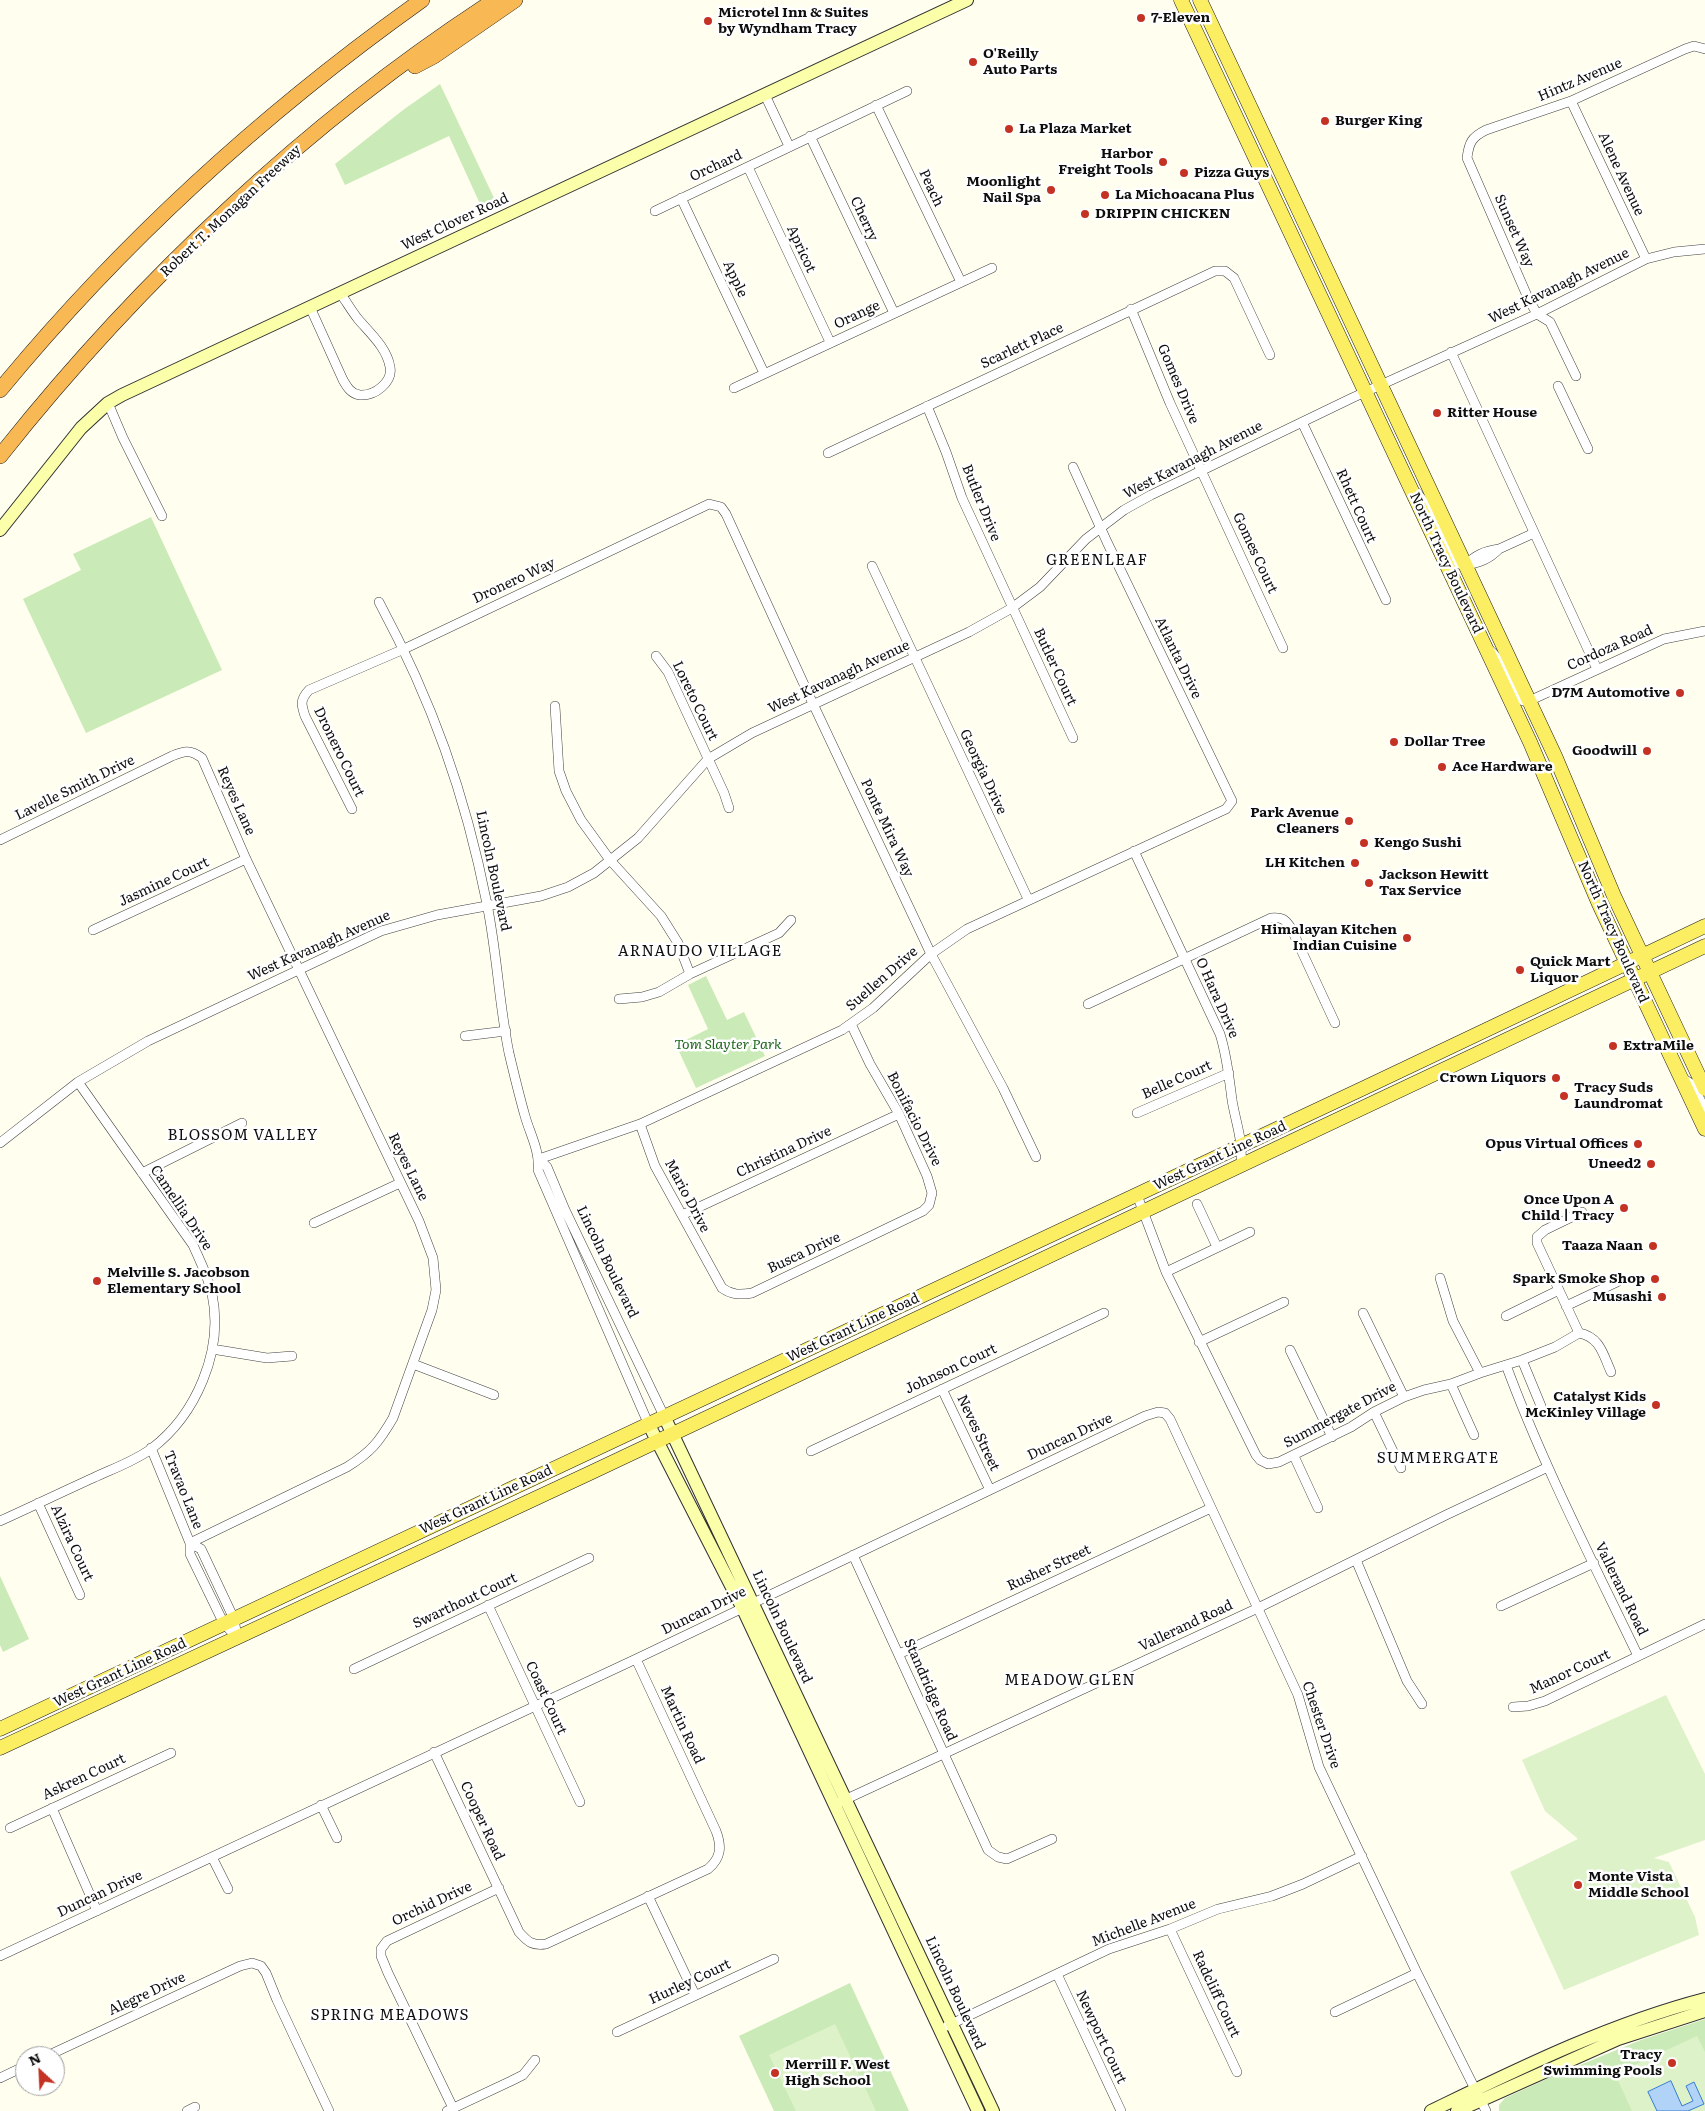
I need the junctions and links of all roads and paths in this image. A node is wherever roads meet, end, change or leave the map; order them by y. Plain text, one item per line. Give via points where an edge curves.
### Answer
1 (404, 0) edge
2 (422, 0) edge
3 (495, 0) edge
4 (515, 0) edge
5 (967, 0) edge
6 (1181, 0) edge
7 (1200, 0) edge
8 (1705, 49) edge
9 (344, 57) junction
10 (372, 89) junction
11 (907, 92) dead end
12 (765, 95) junction
13 (1571, 100) junction
14 (876, 105) junction
15 (810, 136) junction
16 (1468, 144) joint
17 (789, 146) junction
18 (748, 167) junction
19 (681, 198) junction
20 (656, 211) dead end
21 (1705, 249) edge
22 (1646, 259) junction
23 (992, 268) dead end
24 (960, 282) junction
25 (340, 293) junction
26 (310, 307) junction
27 (1131, 309) junction
28 (894, 313) junction
29 (1538, 314) junction
30 (830, 342) junction
31 (1451, 352) junction
32 (1270, 354) dead end
33 (764, 373) junction
34 (1576, 376) dead end
35 (1381, 385) junction
36 (1558, 386) dead end
37 (734, 388) dead end
38 (0, 390) edge
39 (1365, 392) junction
40 (108, 403) junction
41 (927, 406) junction
42 (1302, 422) junction
43 (1588, 449) dead end
44 (828, 453) dead end
45 (0, 456) edge
46 (1072, 467) dead end
47 (1201, 470) junction
48 (1410, 486) junction
49 (721, 507) joint
50 (162, 516) dead end
51 (1100, 528) junction
52 (0, 530) edge
53 (1534, 533) junction
54 (1465, 565) junction
55 (872, 566) dead end
56 (1386, 600) dead end
57 (379, 602) dead end
58 (1012, 608) junction
59 (1705, 631) edge
60 (1485, 646) junction
61 (1283, 648) dead end
62 (404, 649) junction
63 (656, 656) dead end
64 (914, 657) junction
65 (1598, 669) junction
66 (318, 686) joint
67 (1529, 701) junction
68 (814, 704) junction
69 (555, 706) dead end
70 (1073, 738) dead end
71 (708, 759) junction
72 (161, 761) joint
73 (1232, 801) joint
74 (729, 808) dead end
75 (352, 809) dead end
76 (0, 840) edge
77 (1134, 851) junction
78 (246, 859) junction
79 (610, 860) junction
80 (1028, 899) junction
81 (488, 906) junction
82 (792, 920) dead end
83 (1705, 926) edge
84 (93, 930) dead end
85 (1705, 946) edge
86 (931, 954) junction
87 (1642, 956) junction
88 (1184, 958) junction
89 (1627, 963) junction
90 (298, 969) junction
91 (1649, 972) junction
92 (690, 974) junction
93 (1634, 979) junction
94 (619, 999) dead end
95 (1088, 1004) dead end
96 (1335, 1023) dead end
97 (851, 1024) junction
98 (506, 1031) junction
99 (465, 1036) dead end
100 (1229, 1073) junction
101 (1681, 1077) junction
102 (1382, 1080) junction
103 (78, 1082) junction
104 (1705, 1089) edge
105 (1359, 1110) junction
106 (1705, 1110) edge
107 (1137, 1113) dead end
108 (898, 1114) junction
109 (242, 1123) dead end
110 (640, 1124) junction
111 (1705, 1129) edge
112 (0, 1143) edge
113 (1242, 1145) junction
114 (1036, 1157) dead end
115 (539, 1159) junction
116 (1241, 1165) junction
117 (142, 1174) junction
118 (400, 1183) junction
119 (1136, 1195) junction
120 (1197, 1204) dead end
121 (1144, 1212) junction
122 (1582, 1212) dead end
123 (682, 1215) junction
124 (907, 1218) joint
125 (314, 1223) dead end
126 (1250, 1232) dead end
127 (1217, 1247) junction
128 (1166, 1272) junction
129 (715, 1278) joint
130 (1440, 1278) dead end
131 (1617, 1282) dead end
132 (1559, 1290) junction
133 (1284, 1302) dead end
134 (1566, 1306) junction
135 (1104, 1313) dead end
136 (1363, 1313) dead end
137 (1506, 1316) dead end
138 (1579, 1333) junction
139 (1199, 1342) junction
140 (212, 1349) junction
141 (1290, 1350) dead end
142 (292, 1356) dead end
143 (1522, 1360) junction
144 (412, 1364) junction
145 (1506, 1365) junction
146 (1480, 1372) junction
147 (1611, 1372) dead end
148 (1451, 1384) junction
149 (942, 1389) junction
150 (494, 1395) dead end
151 (1404, 1397) junction
152 (1541, 1406) dead end
153 (1374, 1412) junction
154 (1152, 1414) joint
155 (664, 1416) junction
156 (648, 1423) junction
157 (672, 1433) junction
158 (1474, 1434) dead end
159 (1332, 1437) junction
160 (657, 1440) junction
161 (151, 1448) junction
162 (811, 1450) dead end
163 (1294, 1456) junction
164 (1548, 1467) junction
165 (1402, 1468) dead end
166 (990, 1490) junction
167 (38, 1504) junction
168 (1211, 1508) junction
169 (1318, 1508) dead end
170 (0, 1521) edge
171 (190, 1542) junction
172 (853, 1555) junction
173 (589, 1558) dead end
174 (1356, 1560) junction
175 (1594, 1563) junction
176 (80, 1595) dead end
177 (754, 1602) junction
178 (488, 1605) junction
179 (1501, 1606) dead end
180 (742, 1607) junction
181 (1258, 1608) junction
182 (229, 1621) junction
183 (1705, 1624) edge
184 (237, 1637) junction
185 (899, 1654) junction
186 (1638, 1656) junction
187 (636, 1659) junction
188 (354, 1669) dead end
189 (1422, 1704) dead end
190 (534, 1705) junction
191 (1513, 1707) dead end
192 (0, 1729) edge
193 (0, 1748) edge
194 (434, 1752) junction
195 (171, 1753) dead end
196 (943, 1754) junction
197 (846, 1799) junction
198 (580, 1802) dead end
199 (321, 1805) junction
200 (834, 1805) junction
201 (52, 1808) junction
202 (10, 1828) dead end
203 (337, 1838) dead end
204 (1052, 1839) dead end
205 (1362, 1856) junction
206 (212, 1857) junction
207 (498, 1888) junction
208 (228, 1889) dead end
209 (648, 1896) junction
210 (97, 1911) junction
211 (1170, 1929) junction
212 (0, 1956) edge
213 (774, 1959) dead end
214 (1057, 1974) junction
215 (1417, 1974) junction
216 (695, 1994) junction
217 (1705, 1998) edge
218 (1705, 2011) edge
219 (1335, 2012) dead end
220 (953, 2023) junction
221 (940, 2029) junction
222 (618, 2032) dead end
223 (65, 2048) edge
224 (535, 2060) dead end
225 (15, 2071) edge
226 (1237, 2072) dead end
227 (0, 2078) edge
228 (1481, 2100) edge
229 (196, 2107) dead end
230 (450, 2110) edge
231 (187, 2111) edge
232 (329, 2111) edge
233 (978, 2111) edge
234 (993, 2111) edge
235 (1121, 2111) edge
236 (1431, 2111) edge
237 (1457, 2111) edge

1 - 9 highway
2 - 9 highway
3 - 10 highway, Robert T. Monagan Freeway
4 - 10 highway via 434,56
5 - 12 street, West Clover Road
6 - 39 main road, North Tracy Boulevard
7 - 35 main road, North Tracy Boulevard
8 - 13 street, Hintz Avenue via 1694,46 1685,49
9 - 38 highway via 278,110 183,195 70,310
10 - 45 highway, Robert T. Monagan Freeway via 274,169 181,256 93,347
11 - 14 street, Orchard
12 - 17 street
12 - 25 street, West Clover Road
13 - 16 street, Hintz Avenue via 1486,130 1474,136
13 - 22 street, Alene Avenue
14 - 15 street, Orchard
14 - 24 street, Peach
15 - 17 street, Orchard
15 - 28 street, Cherry
16 - 29 street, Sunset Way via 1466,158
17 - 18 street, Orchard
18 - 19 street, Orchard
18 - 30 street, Apricot
19 - 20 street, Orchard
19 - 33 street, Apple
21 - 22 street, West Kavanagh Avenue
22 - 29 street, West Kavanagh Avenue
23 - 24 street, Orange
24 - 28 street, Orange
25 - 26 street, West Clover Road
25 - 26 street via 386,353 391,368 384,386 370,393 360,395 351,391 343,380
26 - 40 street, West Clover Road
27 - 32 street, Scarlett Place via 1209,273 1220,271 1230,274
27 - 41 street, Scarlett Place
27 - 47 street, Gomes Drive via 1160,382
28 - 30 street, Orange
29 - 31 street, West Kavanagh Avenue
29 - 34 street, Sunset Way via 1550,322
30 - 33 street, Orange
31 - 35 street, West Kavanagh Avenue
31 - 53 street
33 - 37 street, Orange
35 - 39 street, West Kavanagh Avenue
35 - 54 main road, North Tracy Boulevard
36 - 43 street
39 - 42 street, West Kavanagh Avenue
39 - 48 main road, North Tracy Boulevard
40 - 50 street
40 - 52 street, West Clover Road via 82,428
41 - 44 street, Scarlett Place
41 - 58 street, Butler Drive via 962,498
42 - 47 street, West Kavanagh Avenue
42 - 56 street, Rhett Court
46 - 51 street, Atlanta Drive
47 - 51 street, West Kavanagh Avenue via 1151,495
47 - 61 street, Gomes Court
48 - 54 street via 1426,504 1454,561
48 - 60 main road, North Tracy Boulevard
49 - 62 street, Dronero Way via 709,504
49 - 68 street, Ponte Mira Way
51 - 58 street, West Kavanagh Avenue via 1040,588
51 - 73 street, Atlanta Drive
53 - 54 street via 1499,549 1476,555
53 - 65 street
54 - 67 main road, North Tracy Boulevard
55 - 64 street, Georgia Drive
57 - 62 street, Lincoln Boulevard
58 - 64 street, West Kavanagh Avenue
58 - 70 street, Butler Court
59 - 65 street, Cordoza Road via 1664,639
60 - 67 street via 1497,654 1520,700
60 - 89 main road, North Tracy Boulevard
62 - 66 street, Dronero Way
62 - 81 street, Lincoln Boulevard via 461,792
63 - 71 street, Loreto Court via 668,672
64 - 68 street, West Kavanagh Avenue
64 - 80 street, Georgia Drive
65 - 67 street, Cordoza Road
66 - 75 street, Dronero Court via 302,697 301,704
67 - 87 main road, North Tracy Boulevard
68 - 71 street, West Kavanagh Avenue via 752,733
68 - 86 street, Ponte Mira Way
69 - 79 street via 559,771 566,791 581,820
71 - 74 street, Loreto Court
71 - 79 street, West Kavanagh Avenue via 638,838
72 - 76 street, Lavelle Smith Drive
72 - 78 street, Reyes Lane via 186,751 202,758
73 - 77 street, Suellen Drive via 1216,815
77 - 80 street, Suellen Drive
77 - 88 street, O Hara Drive
78 - 84 street, Jasmine Court
78 - 90 street, Reyes Lane
79 - 81 street, West Kavanagh Avenue via 568,887 541,896
79 - 92 street via 661,916 678,943
80 - 86 street, Suellen Drive via 967,929
81 - 90 street, West Kavanagh Avenue via 401,924
81 - 98 street, Lincoln Boulevard
82 - 92 street via 779,933
83 - 87 main road, West Grant Line Road
85 - 91 main road, West Grant Line Road
86 - 97 street, Suellen Drive
86 - 114 street, Ponte Mira Way
87 - 89 main road, West Grant Line Road
87 - 91 main road, North Tracy Boulevard
88 - 95 street
88 - 96 street via 1271,918 1285,919
88 - 100 street, O Hara Drive via 1220,1034
89 - 93 main road, North Tracy Boulevard
89 - 102 main road, West Grant Line Road
90 - 103 street, West Kavanagh Avenue via 148,1041
90 - 118 street, Reyes Lane
91 - 93 main road, West Grant Line Road
91 - 104 main road, North Tracy Boulevard
92 - 94 street via 659,992
93 - 101 main road, North Tracy Boulevard
93 - 105 main road, West Grant Line Road
97 - 108 street, Bonifacio Drive
97 - 110 street, Suellen Drive
98 - 99 street
98 - 115 street, Lincoln Boulevard via 525,1117
100 - 107 street, Belle Court
100 - 113 street, O Hara Drive
101 - 106 street via 1692,1085
101 - 111 main road, North Tracy Boulevard
102 - 105 main road via 1360,1102
102 - 113 main road, West Grant Line Road
103 - 112 street, West Kavanagh Avenue
103 - 117 street, Camellia Drive
105 - 116 main road, West Grant Line Road
108 - 123 street, Christina Drive
108 - 124 street, Bonifacio Drive via 932,1193 929,1205
109 - 117 street
110 - 115 street, Suellen Drive
110 - 123 street, Mario Drive via 655,1166
113 - 116 street, O Hara Drive
113 - 119 main road, West Grant Line Road
115 - 155 street, Lincoln Boulevard via 547,1167
115 - 156 street, Lincoln Boulevard via 538,1170 553,1208
116 - 121 main road, West Grant Line Road
117 - 140 street, Camellia Drive via 193,1245 207,1274 214,1318
118 - 125 street
118 - 144 street, Reyes Lane via 430,1249 436,1280 432,1310
119 - 121 street, Summergate Drive
119 - 155 main road, West Grant Line Road
120 - 127 street
121 - 128 street, Summergate Drive
121 - 157 main road, West Grant Line Road
122 - 132 street via 1537,1236 1537,1243
123 - 129 street, Mario Drive
124 - 129 street, Busca Drive via 752,1293 730,1294
126 - 127 street
127 - 128 street
128 - 139 street, Summergate Drive
130 - 146 street via 1453,1321
131 - 134 street
132 - 134 street
132 - 137 street
133 - 139 street
134 - 138 street
135 - 149 street, Johnson Court
136 - 151 street
138 - 143 street, Summergate Drive
138 - 147 street via 1595,1339
139 - 163 street, Summergate Drive via 1260,1460 1268,1464
140 - 142 street via 267,1358
140 - 161 street, Camellia Drive via 197,1394 176,1424
141 - 159 street
143 - 145 street, Summergate Drive
143 - 152 street
144 - 150 street
144 - 171 street, Reyes Lane via 393,1418 368,1454 348,1467
145 - 146 street, Summergate Drive
145 - 164 street, Vallerand Road
146 - 148 street, Summergate Drive
148 - 151 street, Summergate Drive
148 - 158 street
149 - 162 street, Johnson Court
149 - 166 street, Neves Street
151 - 153 street, Summergate Drive
153 - 159 street, Summergate Drive
153 - 165 street
154 - 166 street, Duncan Drive
154 - 168 street, Chester Drive via 1165,1413 1170,1419
155 - 156 main road, West Grant Line Road
155 - 157 street, Lincoln Boulevard
156 - 160 street, Lincoln Boulevard
156 - 182 main road, West Grant Line Road
157 - 160 main road, West Grant Line Road
157 - 177 street, Lincoln Boulevard
159 - 163 street, Summergate Drive
160 - 180 street, Lincoln Boulevard
160 - 184 main road, West Grant Line Road
161 - 167 street, Camellia Drive
161 - 171 street, Travao Lane
163 - 169 street
164 - 174 street, Vallerand Road
164 - 175 street, Vallerand Road
166 - 172 street, Duncan Drive
167 - 170 street, Camellia Drive
167 - 176 street, Alzira Court
168 - 181 street, Chester Drive
168 - 185 street, Rusher Street
171 - 182 street, Travao Lane via 200,1548
172 - 177 street, Duncan Drive
172 - 185 street, Standridge Road
173 - 178 street, Swarthout Court
174 - 181 street, Vallerand Road
174 - 189 street via 1407,1681
175 - 179 street
175 - 186 street, Vallerand Road
177 - 180 street, Duncan Drive
177 - 197 street, Lincoln Boulevard
178 - 188 street, Swarthout Court
178 - 190 street, Coast Court
180 - 187 street, Duncan Drive
180 - 200 street, Lincoln Boulevard
181 - 196 street, Vallerand Road
181 - 205 street, Chester Drive via 1298,1695 1319,1767
182 - 184 street, Travao Lane
182 - 192 main road, West Grant Line Road
183 - 186 street, Vallerand Road
184 - 193 main road, West Grant Line Road
185 - 196 street, Standridge Road
186 - 191 street, Manor Court via 1545,1701
187 - 190 street, Duncan Drive
187 - 209 street, Martin Road via 721,1842 715,1863 708,1869
190 - 194 street, Duncan Drive
190 - 198 street, Coast Court
194 - 199 street, Duncan Drive
194 - 207 street, Cooper Road
195 - 201 street, Askren Court
196 - 197 street, Vallerand Road
196 - 204 street, Standridge Road via 988,1850 1007,1860
197 - 200 street, Vallerand Road
197 - 220 street, Lincoln Boulevard
199 - 203 street
199 - 206 street, Duncan Drive
200 - 221 street, Lincoln Boulevard
201 - 202 street, Askren Court
201 - 210 street
205 - 211 street, Michelle Avenue via 1272,1896 1218,1909
205 - 215 street, Chester Drive
206 - 208 street
206 - 210 street, Duncan Drive
207 - 209 street, Cooper Road via 519,1932 536,1945 546,1944
207 - 230 street, Orchid Drive via 387,1940 381,1949 388,1974
209 - 216 street
210 - 212 street, Duncan Drive
211 - 214 street, Michelle Avenue via 1109,1949
211 - 226 street, Radcliff Court
213 - 216 street, Hurley Court
214 - 220 street, Michelle Avenue
214 - 235 street, Newport Court
215 - 219 street
215 - 228 street, Chester Drive
216 - 222 street, Hurley Court
217 - 228 street via 1614,2028
218 - 228 street via 1618,2039
220 - 221 street, Michelle Avenue
220 - 234 street, Lincoln Boulevard
221 - 233 street, Lincoln Boulevard
223 - 232 street, Alegre Drive via 240,1966 261,1966
224 - 230 street via 523,2075
225 - 227 street
228 - 236 street
228 - 237 street
229 - 231 street

